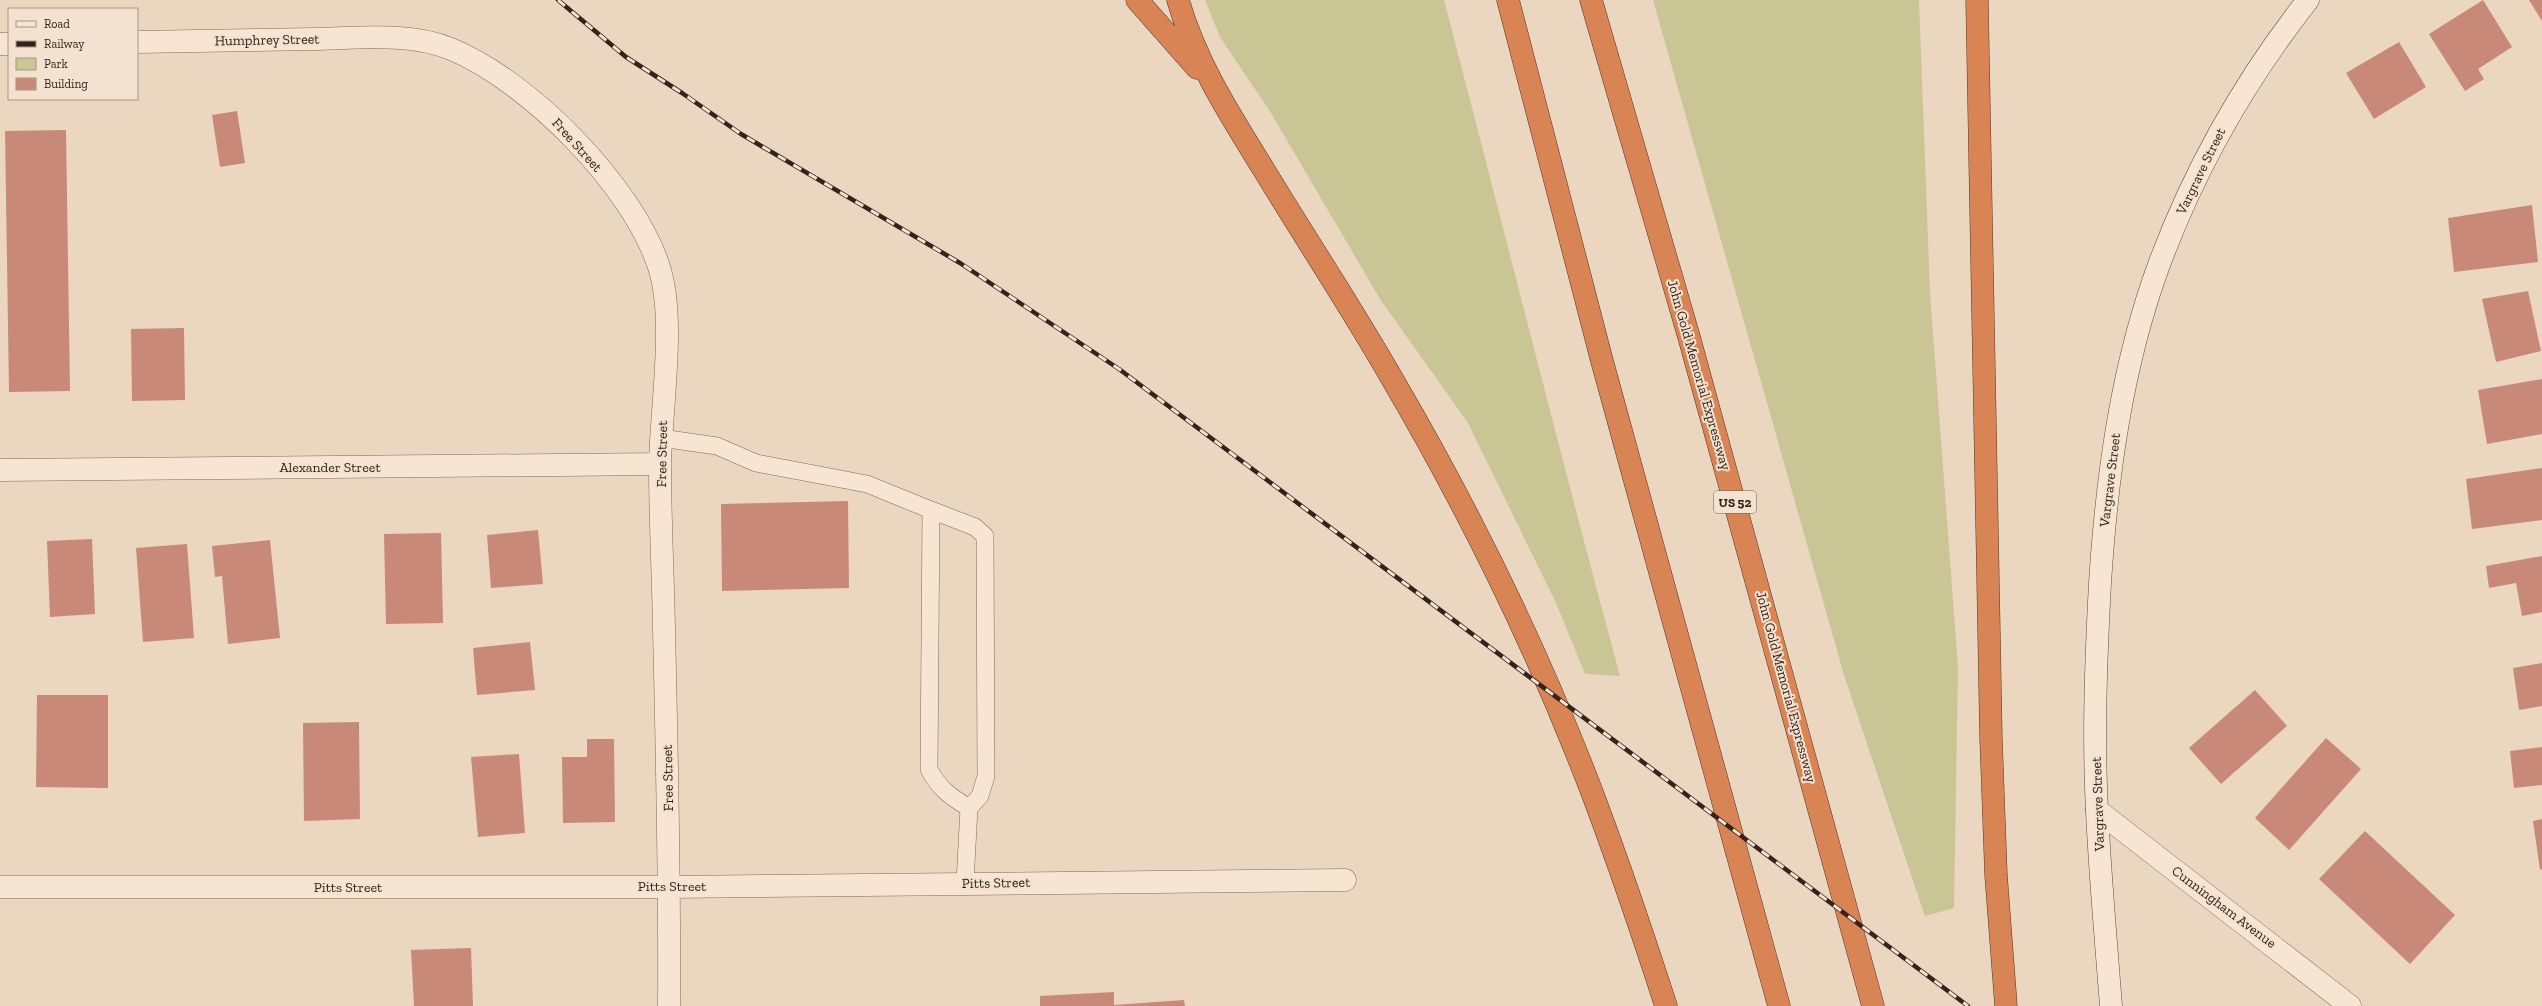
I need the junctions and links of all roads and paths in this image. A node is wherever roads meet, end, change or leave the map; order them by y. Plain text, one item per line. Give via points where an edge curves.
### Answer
1 (1137, 0) edge
2 (1178, 0) edge
3 (1508, 0) edge
4 (1591, 0) edge
5 (1978, 0) edge
6 (2308, 0) edge
7 (397, 38) joint
8 (138, 42) edge
9 (1211, 84) junction
10 (661, 438) junction
11 (660, 464) junction
12 (0, 470) edge
13 (931, 510) junction
14 (969, 808) junction
15 (2097, 810) junction
16 (1345, 880) dead end
17 (965, 883) junction
18 (670, 887) junction
19 (0, 888) edge
20 (669, 1006) edge
21 (1666, 1006) edge
22 (1779, 1006) edge
23 (1873, 1006) edge
24 (2006, 1006) edge
25 (2111, 1006) edge
26 (2350, 1006) edge

1 - 9 highway
2 - 9 highway via 1185,25
3 - 22 highway via 1602,361
4 - 23 highway, John Gold Memorial Expressway / US 52 via 1690,337
5 - 24 highway via 1991,738 1996,875
6 - 15 street, Vargrave Street via 2242,92 2211,147 2183,205 2159,264 2125,383 2113,449 2103,541 2095,723
7 - 8 street, Humphrey Street
7 - 10 street, Free Street via 449,47 495,71 537,102 586,152 630,207 648,237 660,270 666,322
9 - 21 highway via 1393,380 1451,482 1551,694 1595,801
10 - 11 street, Free Street
10 - 13 lane via 717,446 756,463 867,484
11 - 12 street, Alexander Street
11 - 18 street, Free Street
13 - 14 lane via 929,769 935,782 944,792
13 - 14 lane via 975,527 985,536 986,776 980,796
14 - 17 lane
15 - 25 street, Vargrave Street
15 - 26 street, Cunningham Avenue
16 - 17 street, Pitts Street
17 - 18 street, Pitts Street
18 - 19 street, Pitts Street
18 - 20 street, Free Street

